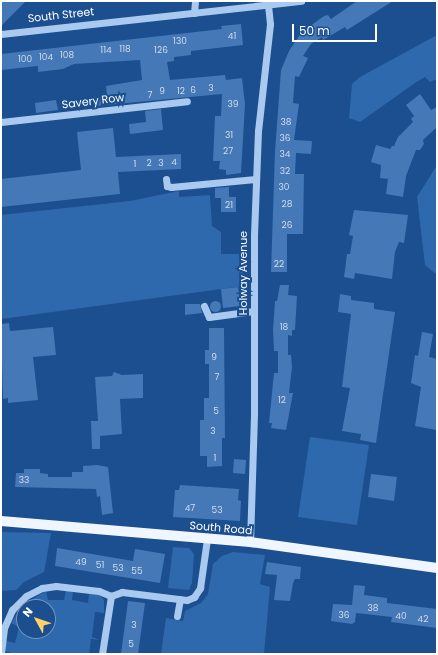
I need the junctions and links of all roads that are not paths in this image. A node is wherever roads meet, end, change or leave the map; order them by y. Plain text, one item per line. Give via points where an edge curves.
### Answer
1 (195, 1) edge
2 (300, 1) edge
3 (268, 5) junction
4 (194, 13) junction
5 (1, 34) edge
6 (187, 101) dead end
7 (1, 122) edge
8 (166, 179) dead end
9 (256, 180) junction
10 (204, 306) dead end
11 (254, 311) junction
12 (1, 521) edge
13 (207, 539) junction
14 (250, 542) junction
15 (437, 568) edge
16 (111, 596) junction
17 (180, 599) junction
18 (177, 616) dead end
19 (1, 654) edge
20 (102, 654) edge

1 - 4 street
2 - 3 street, South Street
3 - 4 street, South Street
3 - 9 street, Holway Avenue via 270,24 258,131
4 - 5 street, South Street
6 - 7 street, Savery Row
8 - 9 street via 167,186 171,187
9 - 11 street, Holway Avenue
10 - 11 street via 209,317
11 - 14 street, Holway Avenue
12 - 13 main road, South Road
13 - 14 main road, South Road
13 - 17 street via 200,588 194,597
14 - 15 main road, South Road
16 - 17 street via 122,592
16 - 19 street via 99,590 56,586 33,592 20,601 7,620
16 - 20 street
17 - 18 street

